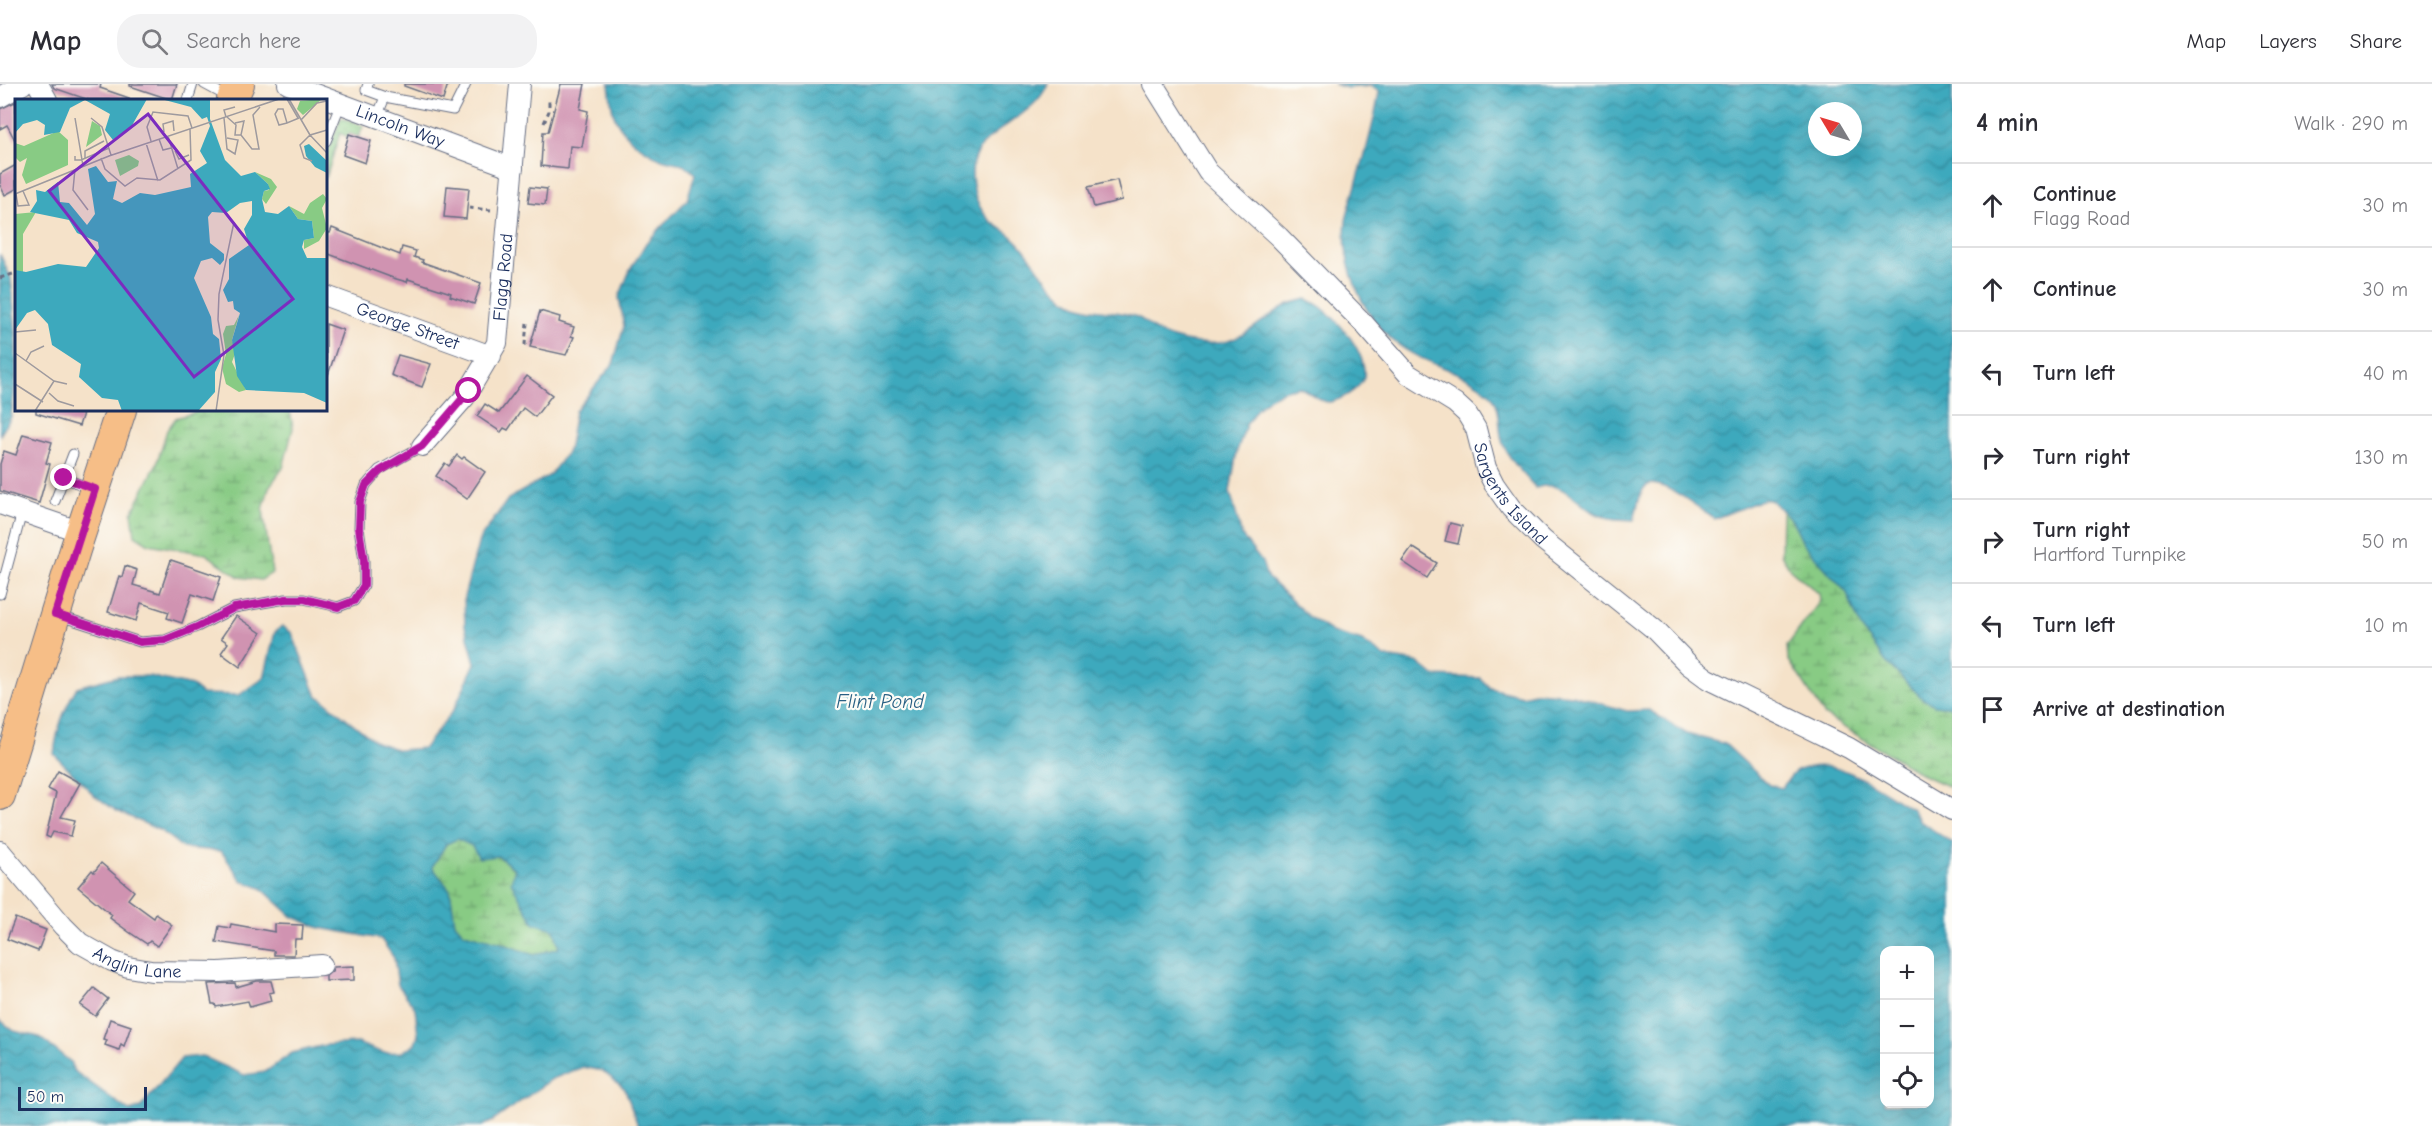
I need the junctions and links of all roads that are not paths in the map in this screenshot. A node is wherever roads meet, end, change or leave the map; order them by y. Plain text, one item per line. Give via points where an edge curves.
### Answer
1 (23, 84) edge
2 (38, 84) edge
3 (193, 84) edge
4 (204, 84) edge
5 (288, 84) edge
6 (368, 84) edge
7 (466, 84) edge
8 (520, 84) edge
9 (1153, 84) edge
10 (235, 94) edge
11 (0, 96) edge
12 (385, 97) junction
13 (47, 99) edge
14 (188, 99) edge
15 (341, 104) junction
16 (377, 117) junction
17 (327, 139) edge
18 (513, 168) junction
19 (327, 296) edge
20 (491, 356) junction
21 (121, 411) edge
22 (422, 446) joint
23 (73, 454) dead end
24 (64, 478) junction
25 (95, 489) junction
26 (55, 501) dead end
27 (0, 504) edge
28 (22, 512) junction
29 (81, 532) junction
30 (0, 594) edge
31 (55, 614) junction
32 (2, 779) edge
33 (1952, 810) edge
34 (0, 851) edge
35 (322, 965) dead end

1 - 11 street
2 - 13 street
3 - 14 lane
4 - 10 lane
5 - 15 street, Lincoln Way
6 - 12 lane via 366,90
7 - 12 lane via 453,110
8 - 18 street, Flagg Road
9 - 33 street, Sargents Island via 1208,172 1279,237 1408,374 1467,414 1494,484 1511,508 1544,540 1654,629 1708,679 1849,748
12 - 16 lane
15 - 16 street, Lincoln Way
15 - 17 lane
16 - 18 street, Lincoln Way
18 - 20 street, Flagg Road via 497,343
19 - 20 street, George Street
20 - 22 street, Flagg Road via 465,397
21 - 25 main road
22 - 31 lane via 380,471 366,485 360,502 359,528 364,585 354,601 338,607 286,599 234,608 165,640 140,642
23 - 24 lane
24 - 25 lane
24 - 26 lane
25 - 29 main road
27 - 28 street
28 - 29 street
28 - 30 lane
29 - 31 main road
31 - 32 main road
34 - 35 street, Anglin Lane via 80,943 128,967 219,972

